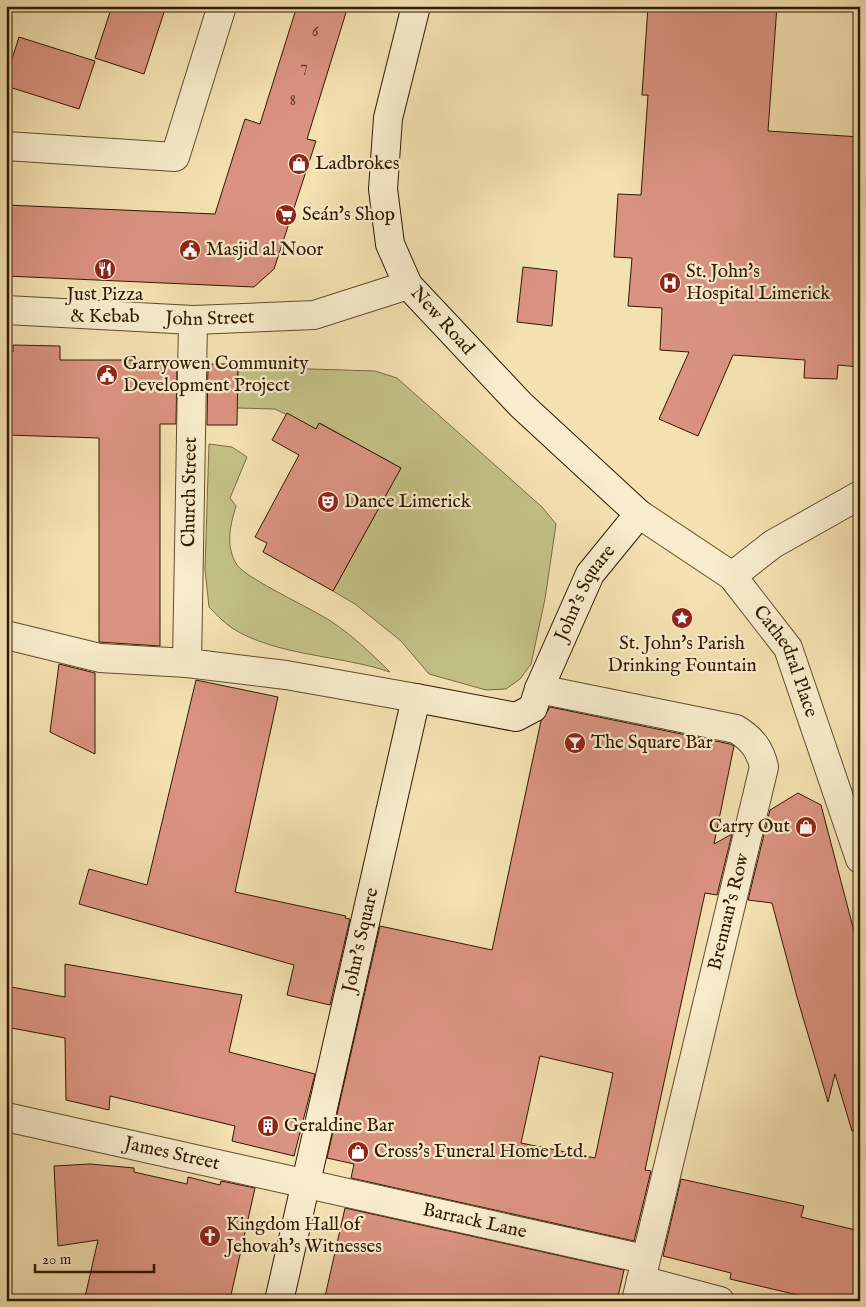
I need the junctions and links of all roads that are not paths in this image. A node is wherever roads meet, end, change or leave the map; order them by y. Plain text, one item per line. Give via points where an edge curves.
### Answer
1 (222, 6) edge
2 (416, 6) edge
3 (6, 146) edge
4 (408, 285) junction
5 (6, 310) edge
6 (193, 320) junction
7 (860, 495) edge
8 (639, 514) junction
9 (732, 576) junction
10 (6, 635) edge
11 (187, 663) junction
12 (539, 689) junction
13 (416, 698) junction
14 (860, 859) edge
15 (6, 1117) edge
16 (305, 1182) junction
17 (640, 1280) edge
18 (280, 1301) edge
19 (720, 1301) edge

1 - 3 street via 175,157
2 - 4 street, New Road via 388,118 382,189 390,244
4 - 6 street, John Street via 314,315
4 - 8 street, New Road via 521,406
5 - 6 street, John Street
6 - 11 street, Church Street
7 - 9 street via 772,544
8 - 9 street, Cathedral Place
8 - 12 street, John's Square via 590,574
9 - 14 street, Cathedral Place via 788,648
10 - 11 street, John's Square via 100,658
11 - 13 street, John's Square via 286,675
12 - 13 street, John's Square via 533,708 516,717
12 - 17 street, Brennan's Row via 736,729 749,737 761,752 764,767
13 - 16 street, John's Square
15 - 16 street, James Street
16 - 17 street, Barrack Lane
16 - 18 street, John's Square
17 - 19 street, Barrack Lane

